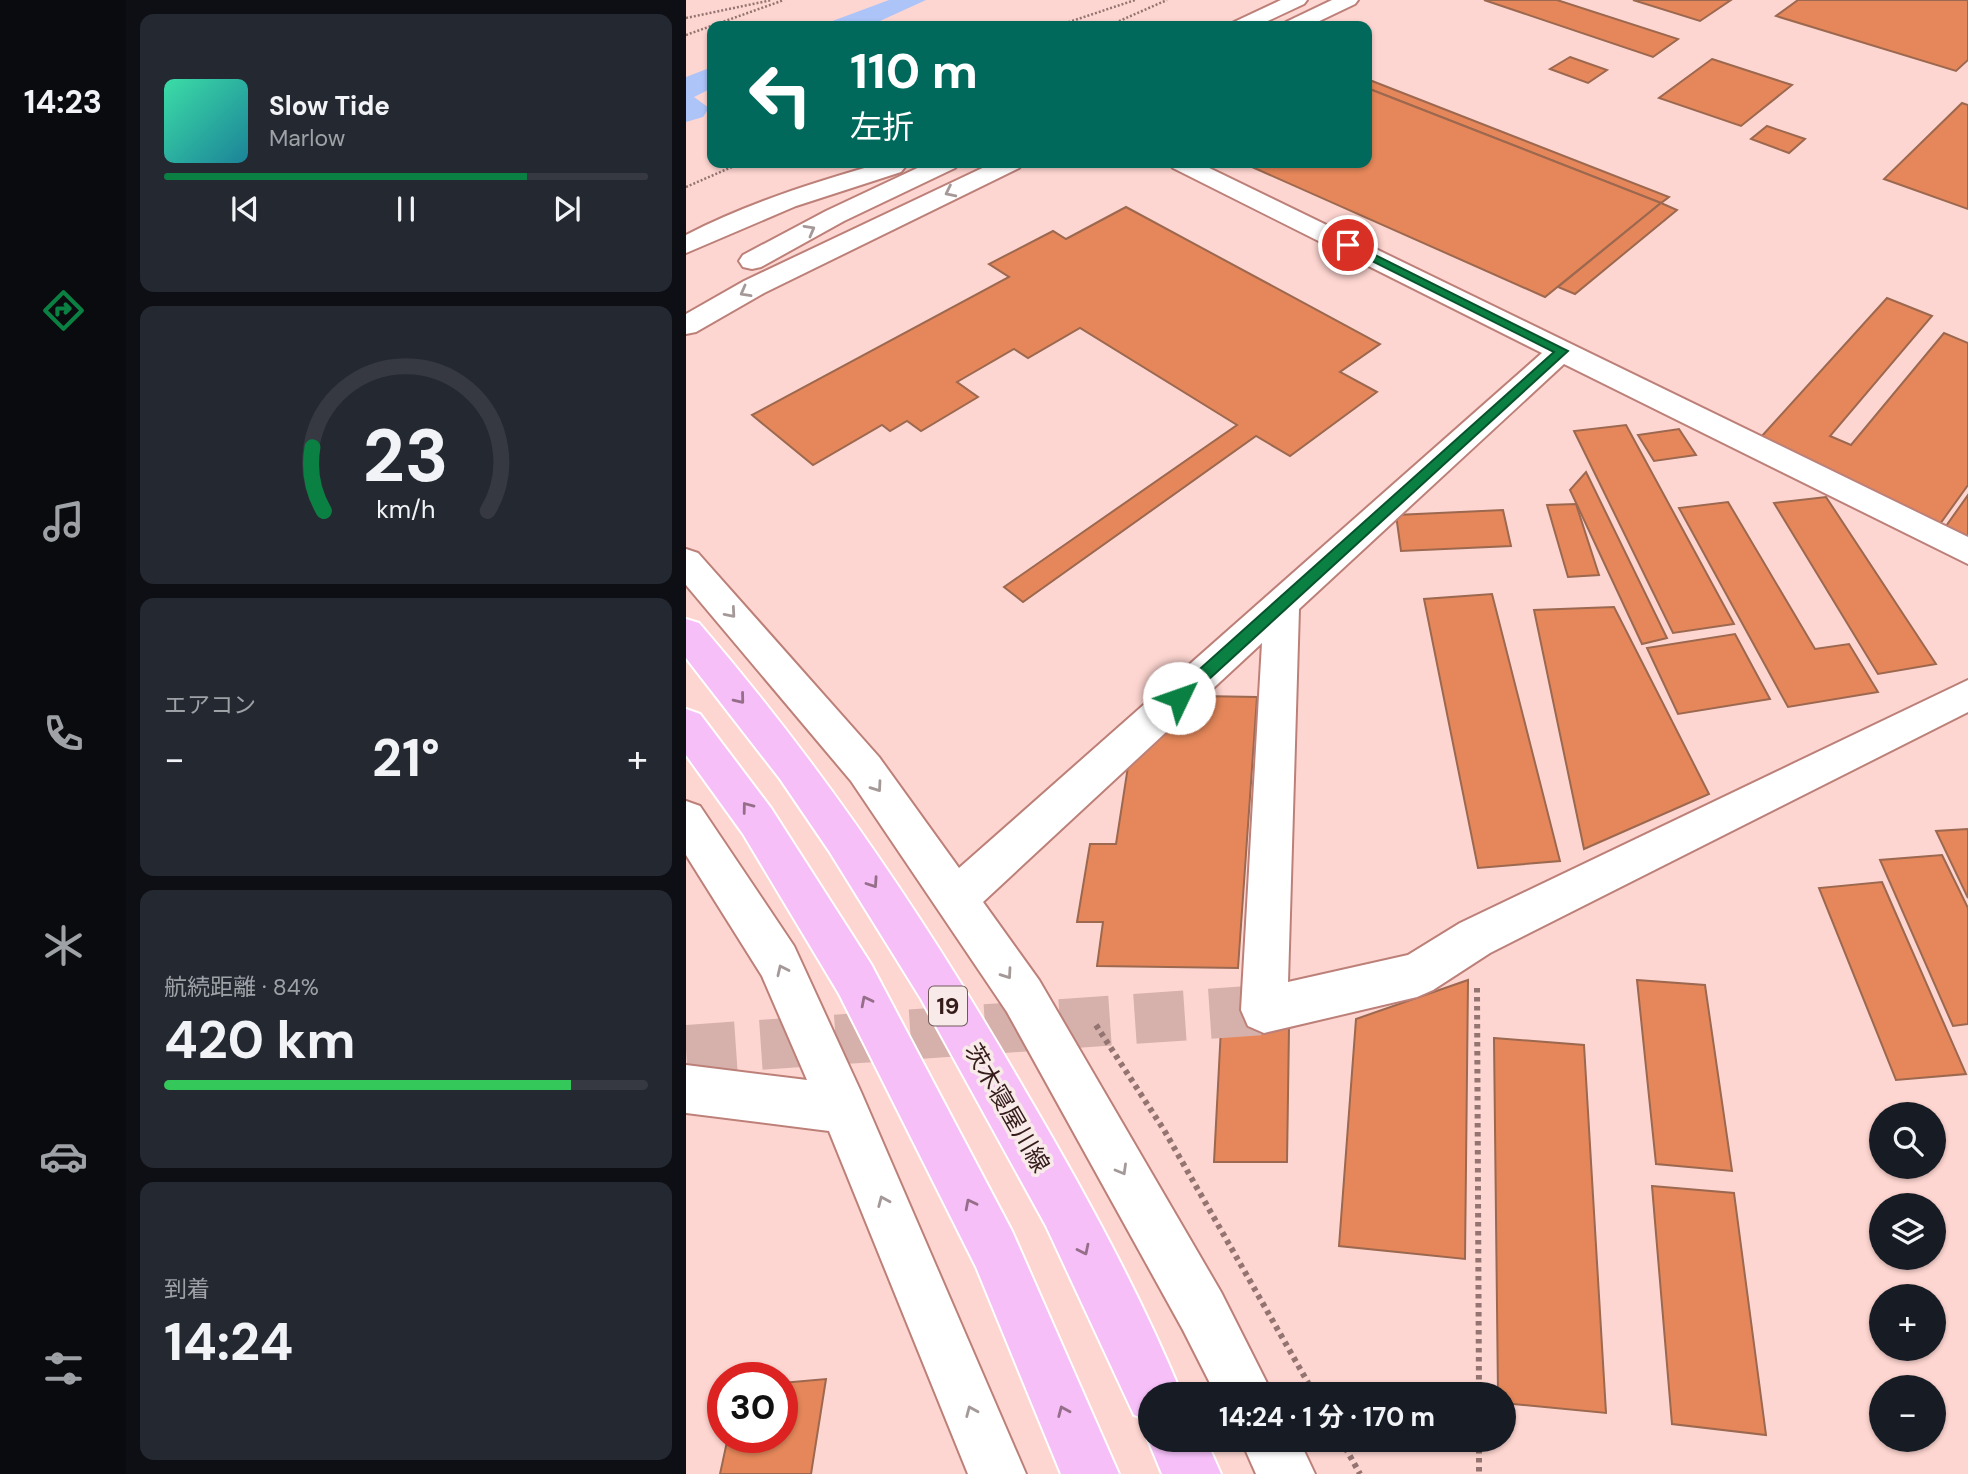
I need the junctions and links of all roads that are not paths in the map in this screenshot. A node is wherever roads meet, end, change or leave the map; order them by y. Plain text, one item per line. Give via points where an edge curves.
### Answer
1 (1297, 0) edge
2 (1348, 0) edge
3 (1252, 21) edge
4 (1304, 21) edge
5 (893, 168) edge
6 (936, 168) edge
7 (1001, 168) edge
8 (1191, 168) edge
9 (686, 245) edge
10 (686, 298) edge
11 (686, 326) edge
12 (1562, 351) junction
13 (1968, 552) edge
14 (686, 562) edge
15 (1282, 604) junction
16 (692, 640) edge
17 (1968, 695) edge
18 (686, 725) edge
19 (686, 819) edge
20 (955, 899) junction
21 (686, 1089) edge
22 (844, 1109) junction
23 (1148, 1382) edge
24 (1238, 1382) edge
25 (1182, 1452) edge
26 (1275, 1452) edge
27 (997, 1474) edge
28 (1090, 1474) edge
29 (1192, 1474) edge
30 (1286, 1474) edge

1 - 3 street
2 - 4 street
5 - 9 street via 795,197
10 -> 6 street via 835,216
7 -> 11 street via 754,287
8 - 12 street
12 - 13 street
12 - 15 street
14 -> 20 street via 865,769
15 - 17 street via 1264,1010 1418,975 1475,938
15 - 20 street
16 -> 23 main road, 茨木寝屋川線 / 19 via 809,786 911,941 1065,1210
28 -> 18 main road via 994,1249 855,979 757,821
22 -> 19 street via 778,961
20 -> 24 street via 1023,996
21 - 22 street
27 -> 22 street
25 - 29 main road
26 - 30 street

